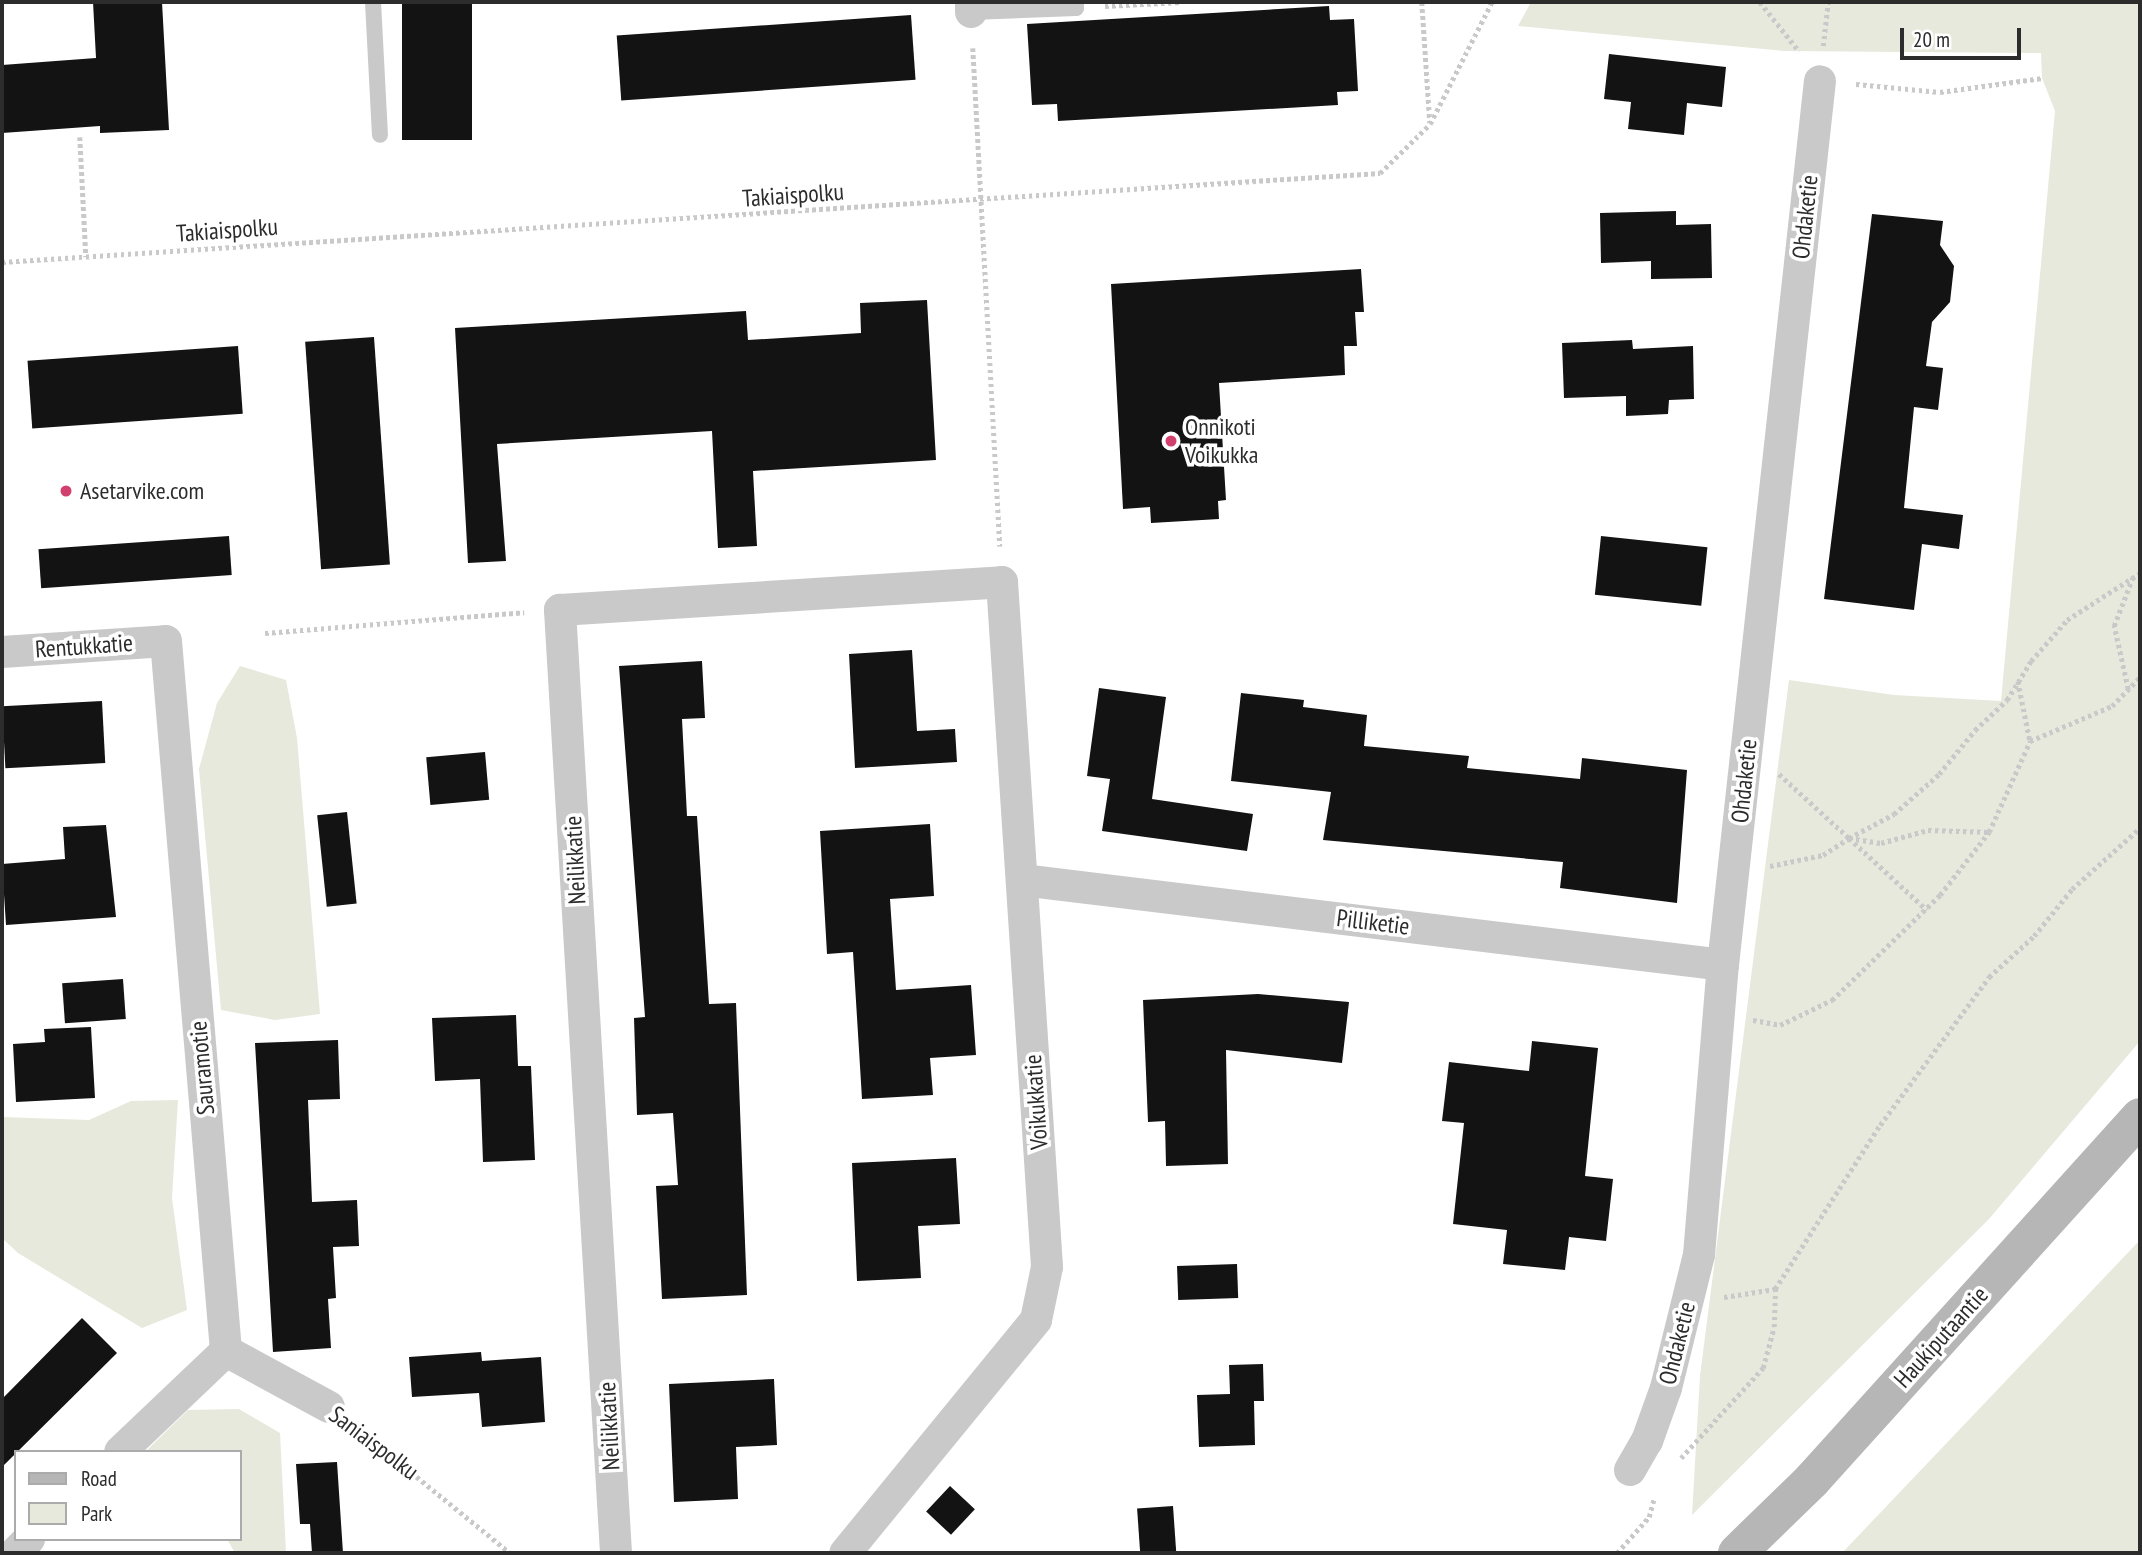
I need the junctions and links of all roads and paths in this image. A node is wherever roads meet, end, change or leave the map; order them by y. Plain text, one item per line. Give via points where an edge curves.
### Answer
1 (373, 2) edge
2 (1182, 2) edge
3 (1422, 2) edge
4 (1492, 2) edge
5 (1759, 2) edge
6 (1828, 2) edge
7 (1076, 5) edge
8 (971, 7) edge
9 (2042, 78) dead end
10 (1820, 81) junction
11 (1430, 124) junction
12 (380, 135) dead end
13 (80, 137) dead end
14 (979, 200) junction
15 (86, 257) junction
16 (2, 262) edge
17 (2140, 573) edge
18 (2133, 577) junction
19 (1002, 582) junction
20 (560, 610) junction
21 (265, 633) dead end
22 (166, 640) joint
23 (2, 652) edge
24 (2140, 677) edge
25 (2018, 681) junction
26 (2129, 689) junction
27 (2029, 741) junction
28 (1747, 746) junction
29 (2140, 828) edge
30 (1989, 832) junction
31 (1849, 838) junction
32 (1769, 866) dead end
33 (1022, 880) junction
34 (1927, 910) junction
35 (1723, 965) junction
36 (1720, 1000) junction
37 (2140, 1117) edge
38 (1775, 1289) junction
39 (1688, 1300) junction
40 (226, 1351) junction
41 (329, 1407) joint
42 (122, 1450) edge
43 (1675, 1465) dead end
44 (1630, 1470) dead end
45 (1654, 1494) dead end
46 (510, 1553) edge
47 (617, 1553) edge
48 (845, 1553) edge
49 (1617, 1553) edge
50 (1737, 1553) edge

1 - 12 lane
2 - 7 path
3 - 11 path
4 - 11 path, Takiaispolku
5 - 10 path
6 - 10 path
7 - 8 lane
8 - 14 path
9 - 10 path via 1940,92
10 - 28 street, Ohdaketie
11 - 14 path, Takiaispolku via 1380,173
13 - 15 path
14 - 15 path, Takiaispolku
14 - 19 path
15 - 16 path, Takiaispolku
17 - 18 path
18 - 25 path via 2067,620
18 - 26 path via 2114,626
19 - 20 street
19 - 33 street, Voikukkatie
20 - 21 path
20 - 47 street, Neilikkatie
22 - 23 street, Rentukkatie
22 - 40 street, Sauramotie
24 - 26 path
25 - 27 path
25 - 31 path via 1939,774 1894,814
26 - 27 path via 2112,706
27 - 30 path
28 - 31 path
28 - 35 street, Ohdaketie
29 - 38 path via 2072,889 2034,936 1989,977 1880,1125
30 - 31 path via 1928,830 1881,843
30 - 34 path
31 - 32 path via 1823,855
31 - 34 path
33 - 35 street, Pilliketie
33 - 48 street, Voikukkatie via 1047,1267 1036,1320
34 - 36 path via 1832,1000 1780,1025 1737,1017
35 - 36 street, Ohdaketie
36 - 39 street, Ohdaketie via 1699,1255
37 - 50 main road, Haukiputaantie via 1812,1480
38 - 39 path
38 - 43 path via 1774,1326 1763,1368
39 - 44 street, Ohdaketie via 1666,1388 1647,1441
40 - 41 street, Saniaispolku
40 - 42 street
41 - 46 path, Saniaispolku via 412,1469
45 - 49 path via 1649,1517

